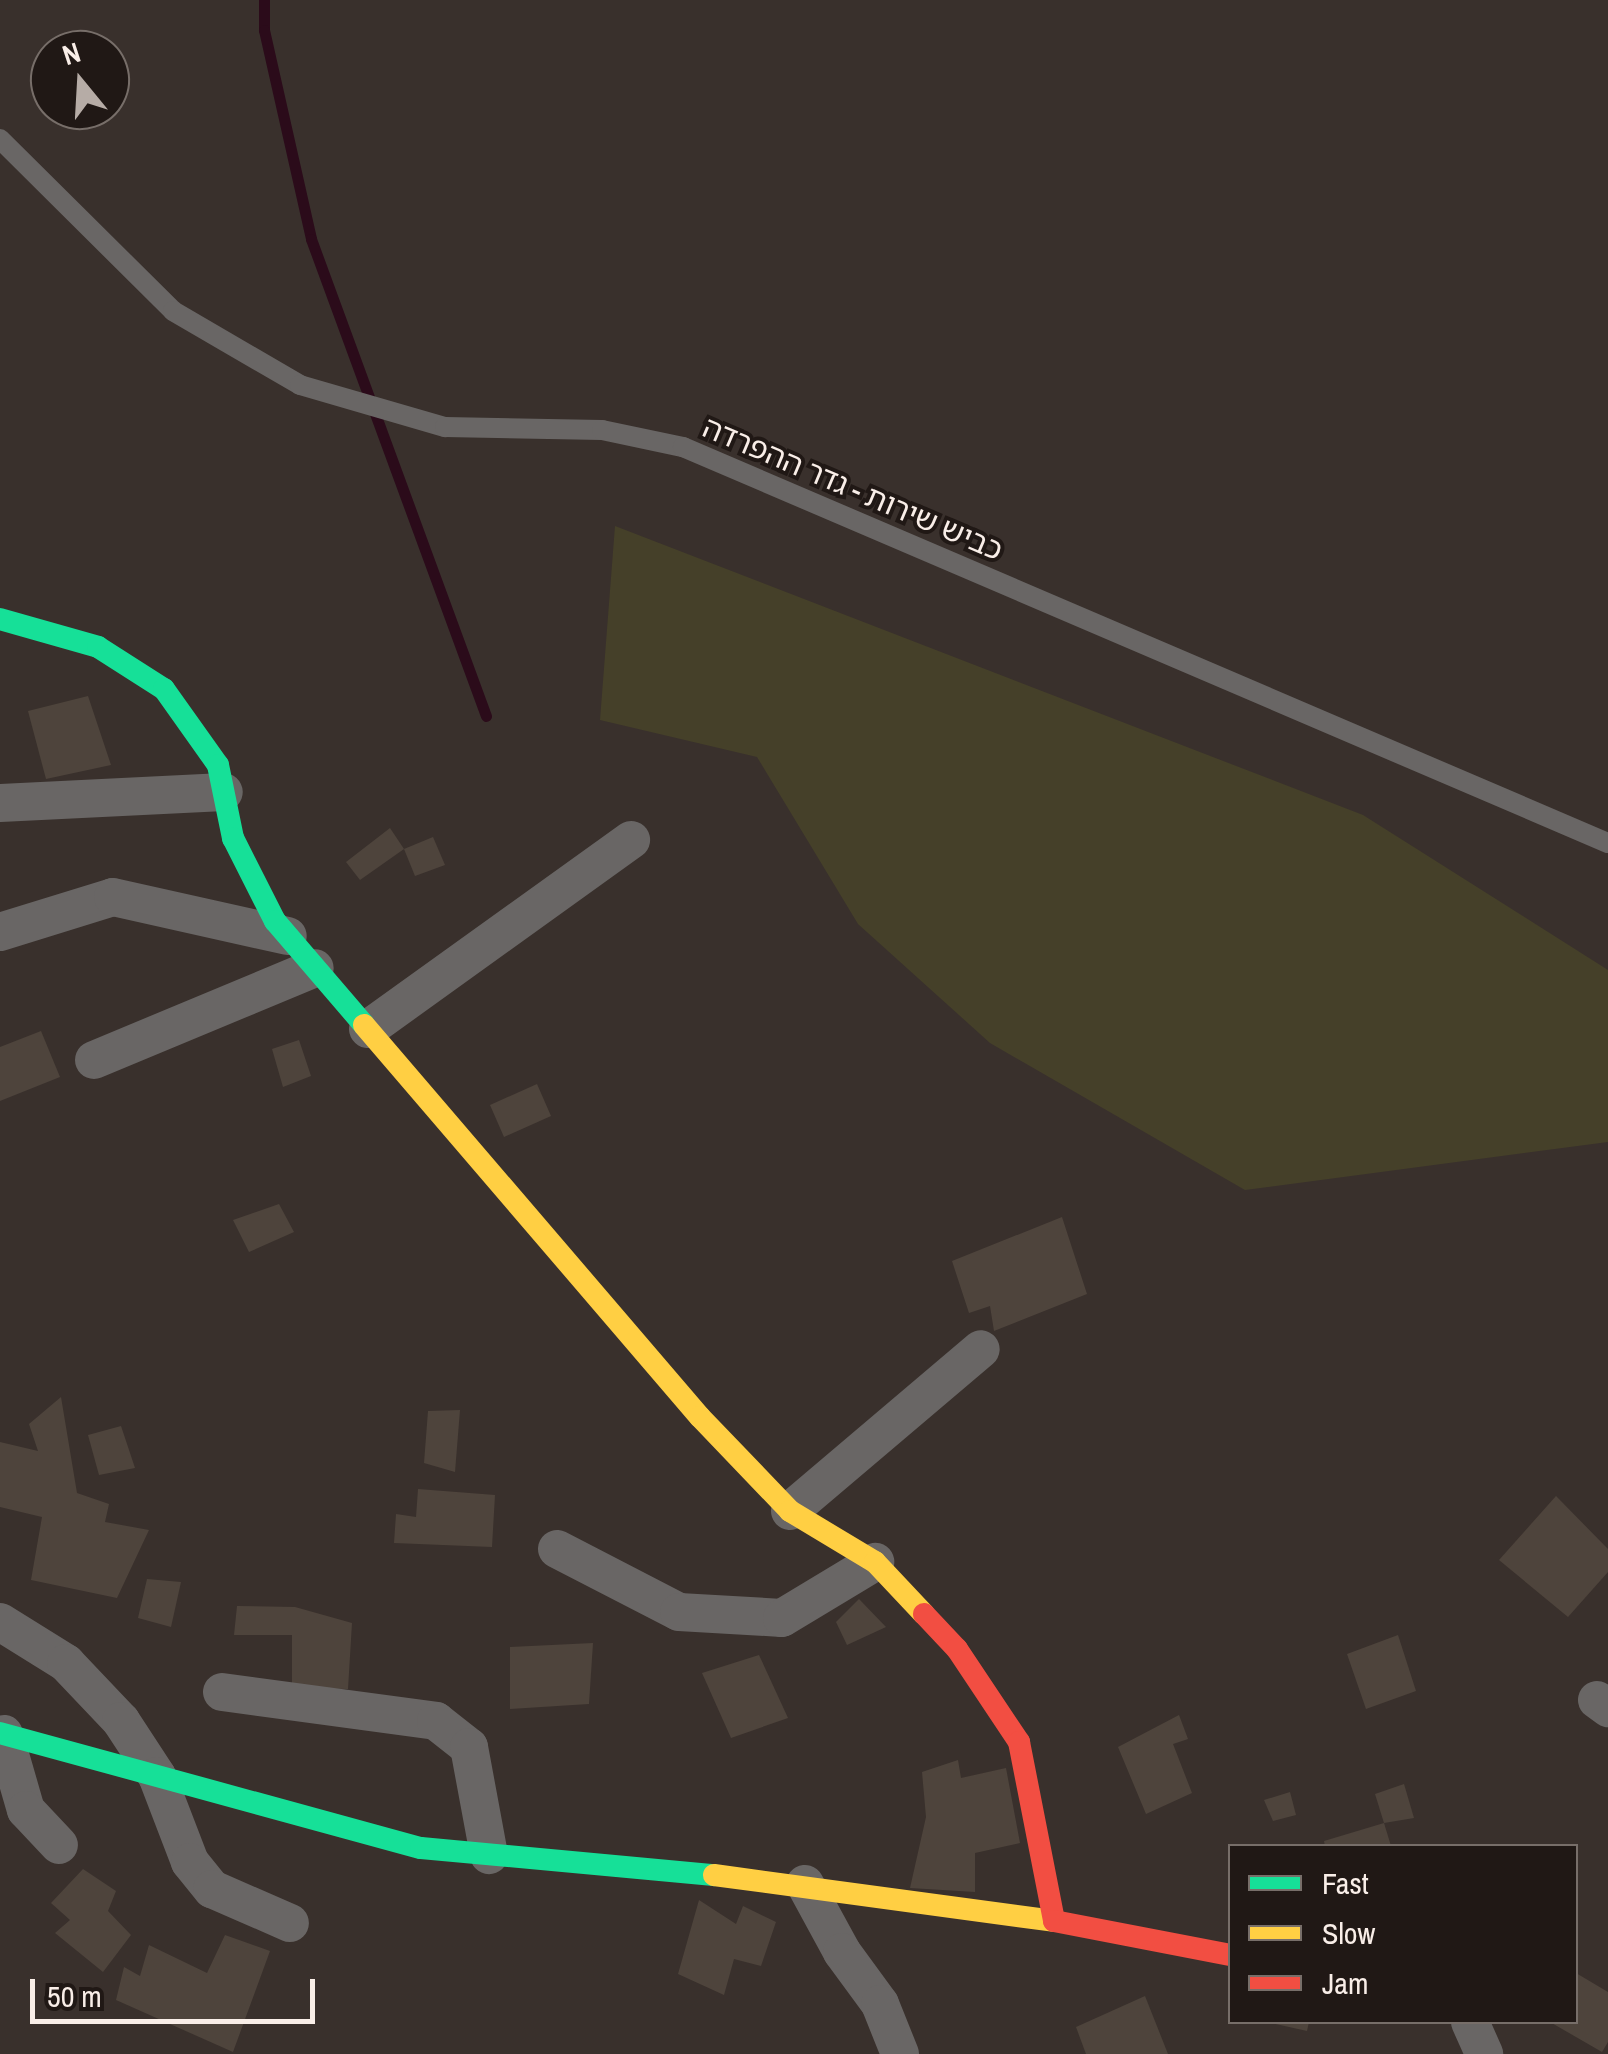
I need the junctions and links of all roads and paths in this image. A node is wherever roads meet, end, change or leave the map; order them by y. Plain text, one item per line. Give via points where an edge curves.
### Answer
1 (0, 138) edge
2 (0, 619) edge
3 (224, 792) junction
4 (0, 803) edge
5 (631, 840) dead end
6 (1608, 843) edge
7 (0, 932) edge
8 (288, 936) junction
9 (315, 968) junction
10 (368, 1030) junction
11 (94, 1060) dead end
12 (981, 1348) dead end
13 (790, 1511) junction
14 (557, 1549) dead end
15 (875, 1562) junction
16 (0, 1622) edge
17 (222, 1692) dead end
18 (2, 1734) edge
19 (157, 1776) junction
20 (59, 1845) dead end
21 (489, 1855) junction
22 (805, 1884) junction
23 (1054, 1921) junction
24 (290, 1923) dead end
25 (1228, 1955) edge
26 (1471, 2024) edge
27 (900, 2054) edge
28 (1484, 2054) edge

1 - 6 lane, כביש שירות - גדר ההפרדה via 173,312 300,385 445,427 602,430 683,446
2 - 3 street via 98,646 164,689 218,764
3 - 4 street
3 - 8 street via 234,838
5 - 10 street
7 - 8 street via 113,896
8 - 9 street
9 - 10 street
9 - 11 street
10 - 13 street via 700,1417
12 - 13 street
13 - 15 street
14 - 15 street via 680,1612 782,1618
15 - 23 street via 957,1650 1019,1742
16 - 19 street via 66,1664 121,1721
17 - 21 street via 436,1721 469,1747
18 - 19 street
18 - 20 street via 26,1810
19 - 21 street via 421,1848
19 - 24 street via 190,1862 212,1889
21 - 22 street
22 - 23 street
22 - 27 street via 880,2004
23 - 25 street
26 - 28 street

